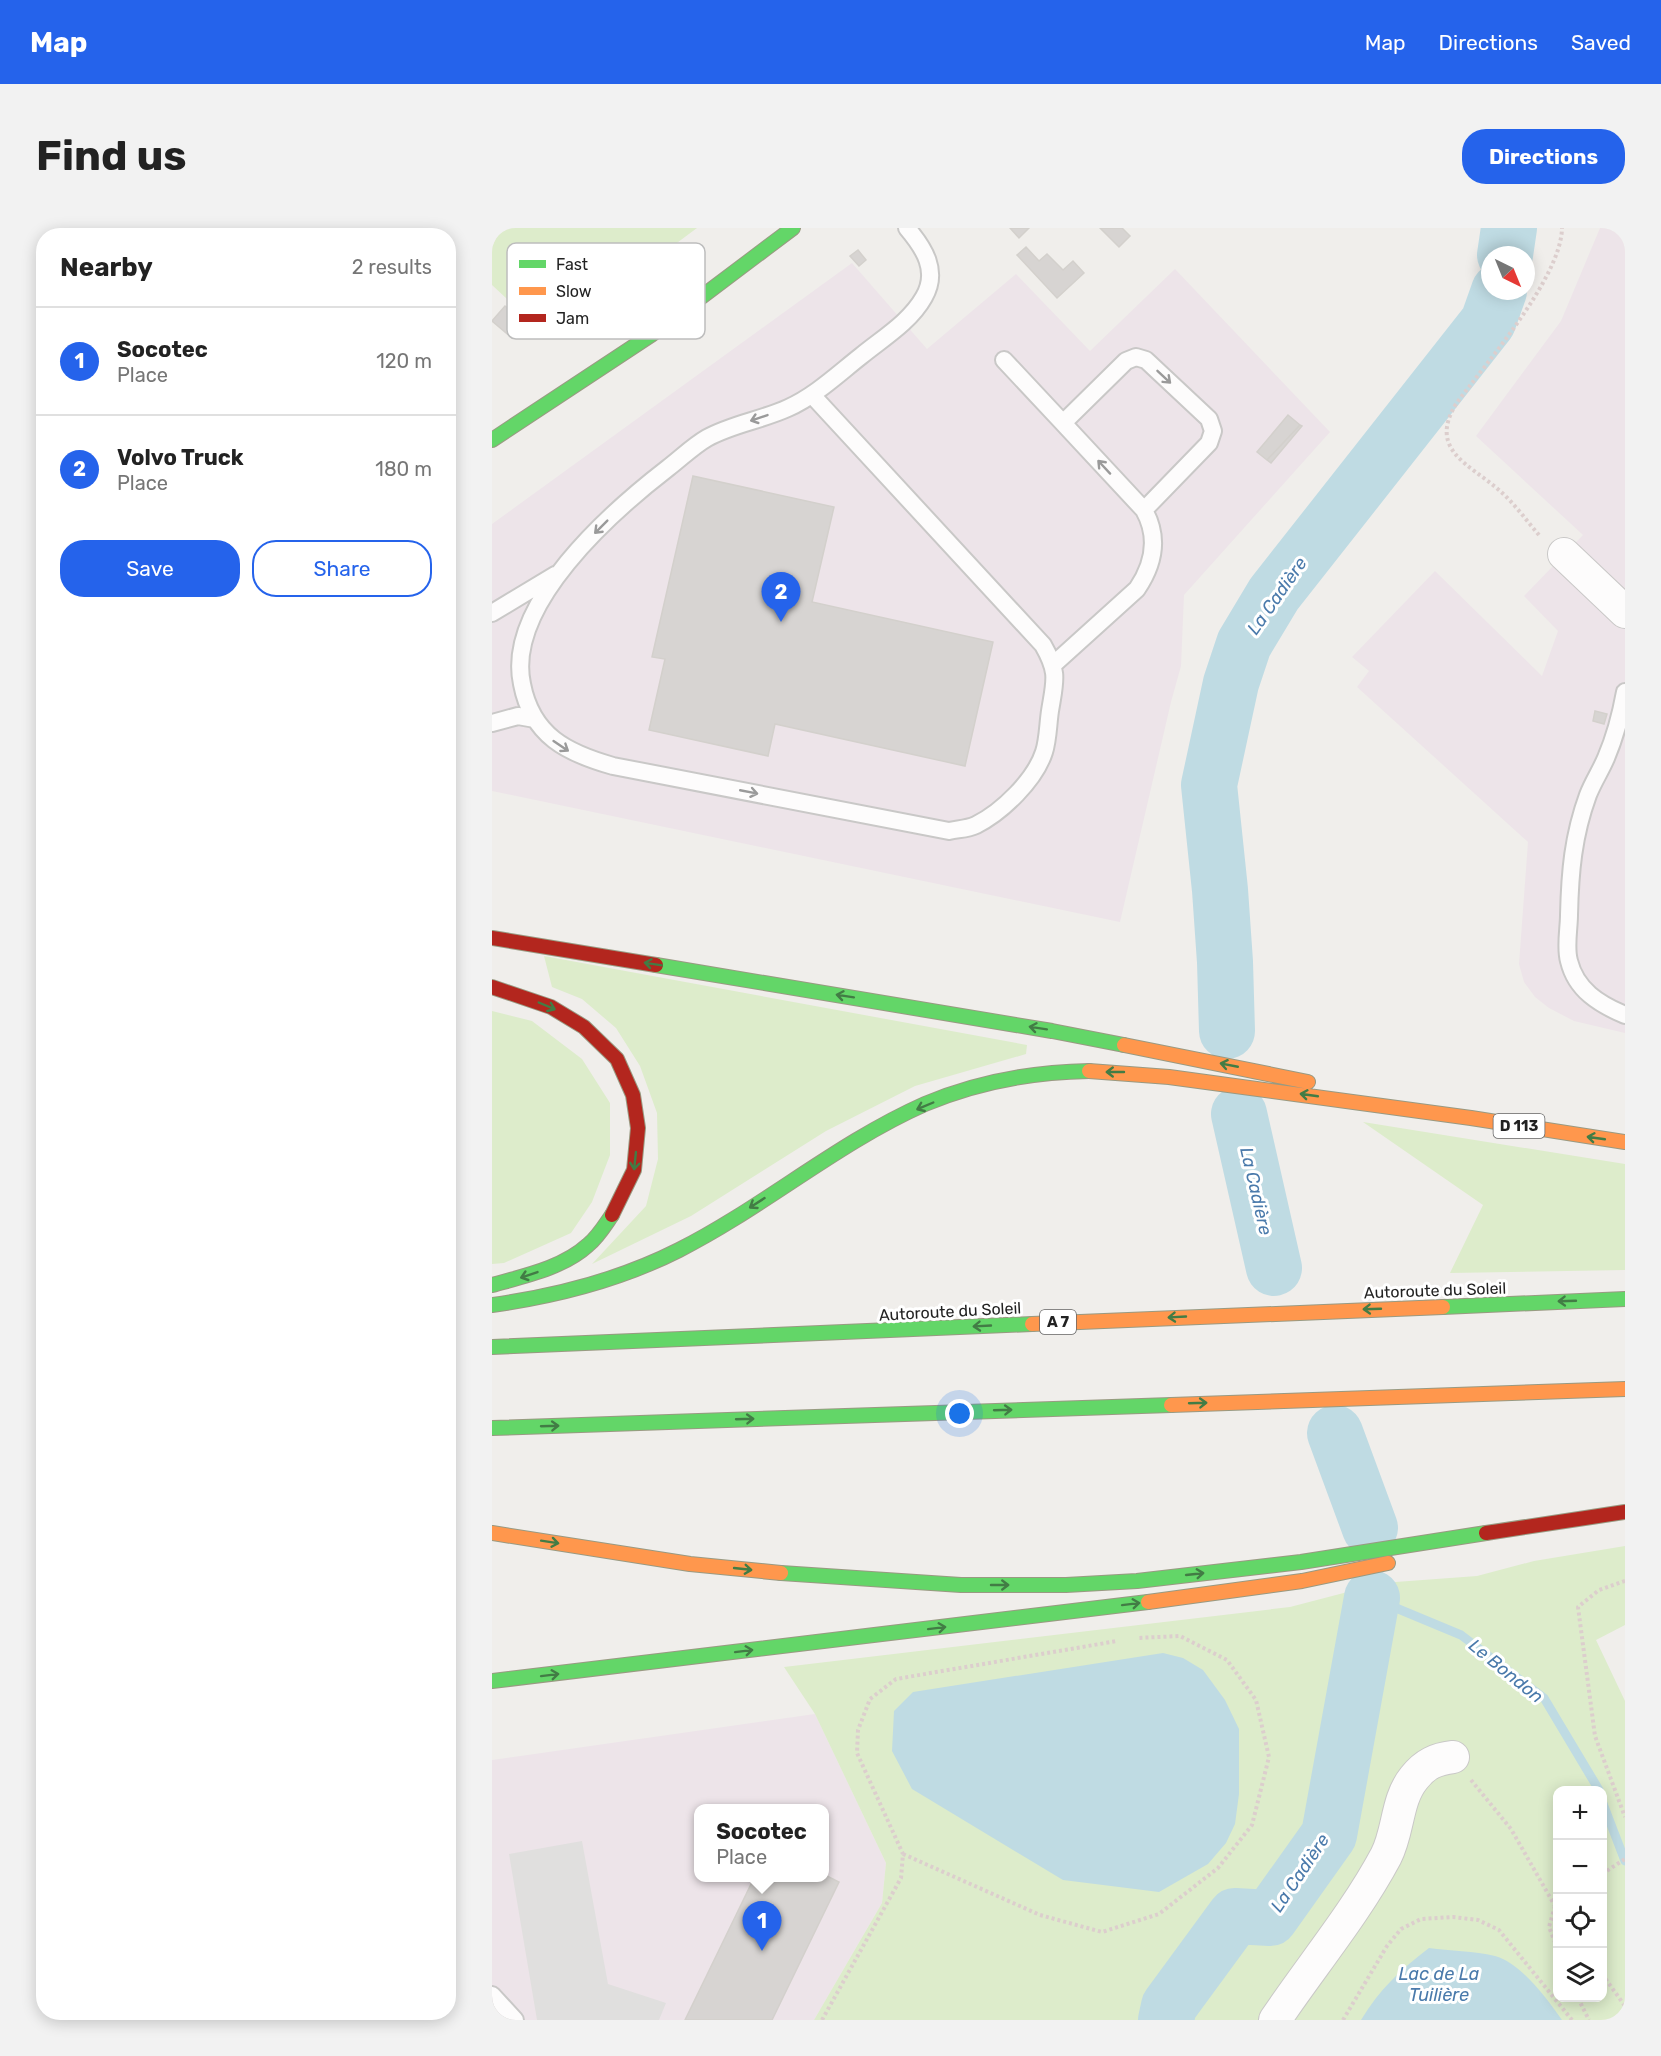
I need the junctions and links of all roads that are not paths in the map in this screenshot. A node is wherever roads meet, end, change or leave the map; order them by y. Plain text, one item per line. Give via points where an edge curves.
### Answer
1 (792, 228) edge
2 (907, 228) edge
3 (705, 294) edge
4 (645, 339) edge
5 (1004, 360) dead end
6 (812, 395) junction
7 (1063, 423) junction
8 (492, 440) edge
9 (1143, 510) junction
10 (1564, 554) road end
11 (563, 570) junction
12 (1625, 612) edge
13 (492, 613) edge
14 (1054, 664) junction
15 (1625, 692) edge
16 (535, 719) junction
17 (492, 723) edge
18 (492, 938) edge
19 (492, 987) edge
20 (1625, 1015) edge
21 (1471, 1118) junction
22 (1625, 1142) edge
23 (492, 1285) edge
24 (1625, 1299) edge
25 (492, 1305) edge
26 (492, 1347) edge
27 (1625, 1389) edge
28 (492, 1428) edge
29 (1625, 1513) edge
30 (492, 1533) edge
31 (1402, 1553) junction
32 (492, 1681) edge
33 (1453, 1757) road end
34 (492, 1995) edge
35 (515, 2020) edge
36 (1275, 2020) edge

1 - 3 main road
2 - 6 lane via 927,256 930,281 925,295 909,317
4 - 8 main road
5 - 7 lane
6 -> 11 lane via 788,408 706,438 635,494
6 - 14 lane via 1043,645
9 -> 7 lane
7 -> 9 lane via 1126,361 1136,357 1146,360 1209,419 1213,431 1209,443
9 - 14 lane via 1155,541 1147,574 1137,589
10 - 12 street
11 - 13 lane
11 - 16 lane via 526,629 520,652 524,698
16 -> 14 lane via 551,739 569,751 605,764 949,831 975,826 997,811 1034,772 1044,752
15 - 20 lane via 1617,728 1576,834 1570,869 1568,959 1576,980 1590,997
16 - 17 lane via 518,716
21 -> 18 main road, D 113 via 1052,1031
19 -> 23 main road via 551,1007 584,1027 617,1059 633,1095 638,1128 634,1170 615,1212 589,1245 566,1260
22 -> 21 main road, D 113
21 -> 25 main road via 1128,1072 1064,1072 1007,1078 959,1091 890,1121 702,1238 624,1275 528,1302
24 -> 26 main road, Autoroute du Soleil / A 7
28 -> 27 main road
29 - 31 main road
30 -> 31 main road via 690,1564 961,1585 1137,1581 1360,1553
32 -> 31 main road via 1302,1581 1362,1568
33 - 36 street via 1439,1758 1412,1779 1400,1804 1388,1852 1364,1897
34 - 35 lane

